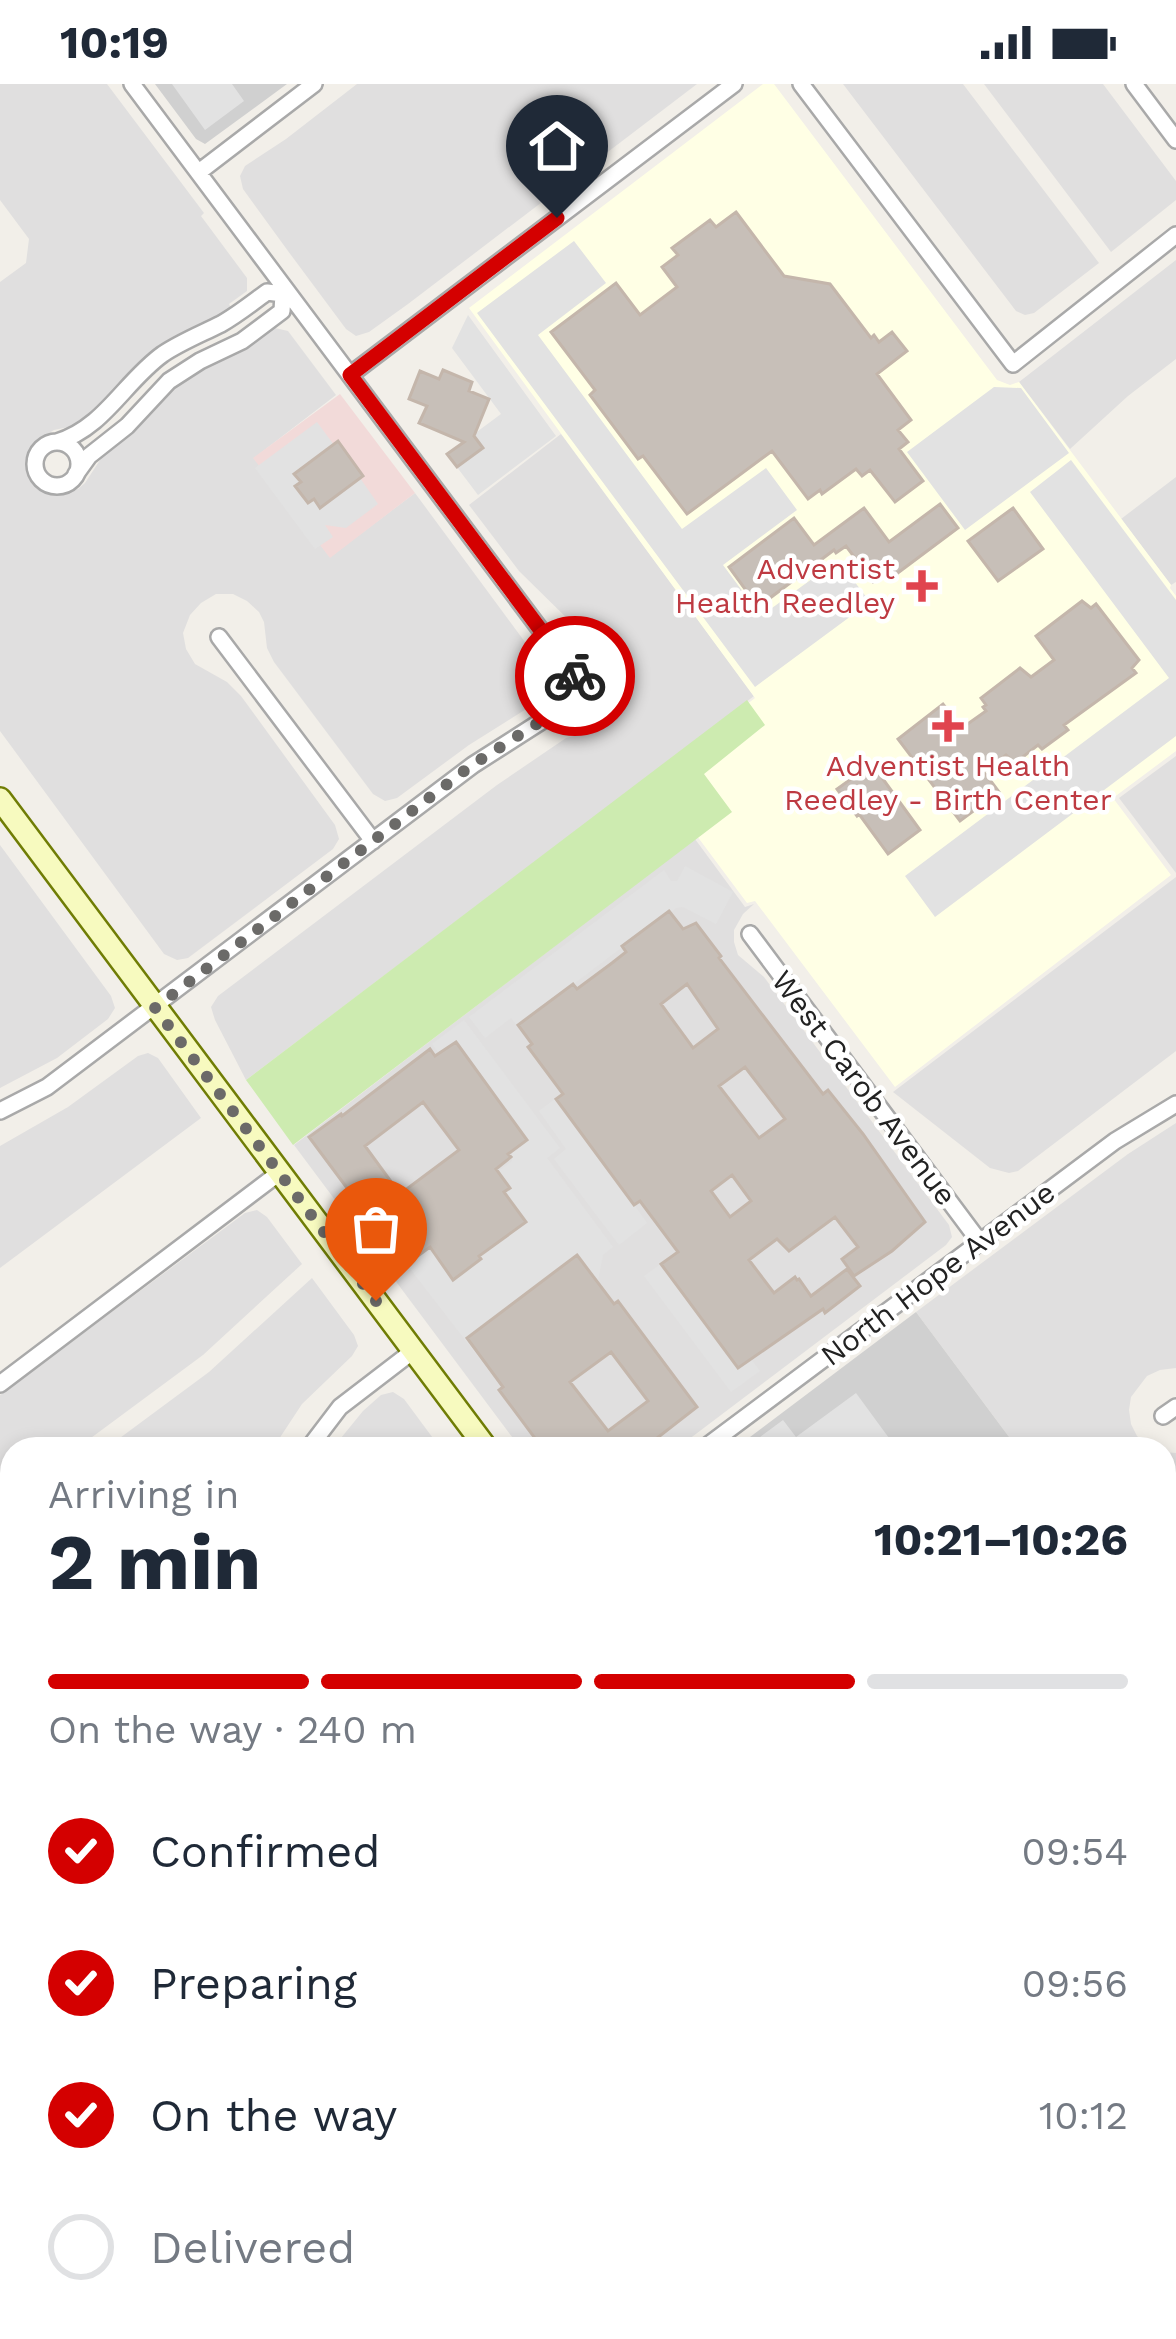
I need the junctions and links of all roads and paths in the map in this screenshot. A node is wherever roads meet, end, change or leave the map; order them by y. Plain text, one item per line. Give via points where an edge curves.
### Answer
1 (133, 84) edge
2 (314, 84) edge
3 (734, 84) edge
4 (801, 84) edge
5 (1134, 84) edge
6 (1176, 140) edge
7 (199, 172) junction
8 (1176, 235) edge
9 (279, 292) junction
10 (350, 375) junction
11 (57, 442) junction
12 (76, 474) junction
13 (219, 637) dead end
14 (0, 799) edge
15 (374, 841) junction
16 (750, 934) dead end
17 (155, 1008) junction
18 (1176, 1104) edge
19 (0, 1111) edge
20 (279, 1173) junction
21 (979, 1241) junction
22 (413, 1351) junction
23 (0, 1384) edge
24 (317, 1437) edge
25 (478, 1437) edge
26 (719, 1437) edge

1 - 7 street
2 - 7 street
3 - 10 street
4 - 8 street via 1012,364
5 - 6 street
7 - 9 street
9 - 10 street
9 - 11 street via 163,355 94,422
9 - 12 street via 282,311 170,380
10 - 15 street via 587,692 472,765
11 - 12 street via 75,452
11 - 12 street via 38,453 38,475 58,486
13 - 15 street
14 - 17 street
15 - 17 street
16 - 21 street, West Carob Avenue
17 - 19 street via 47,1087
17 - 20 street
18 - 21 street, North Hope Avenue
20 - 22 street
20 - 23 street
21 - 26 street, North Hope Avenue
22 - 24 street via 340,1407
22 - 25 street

